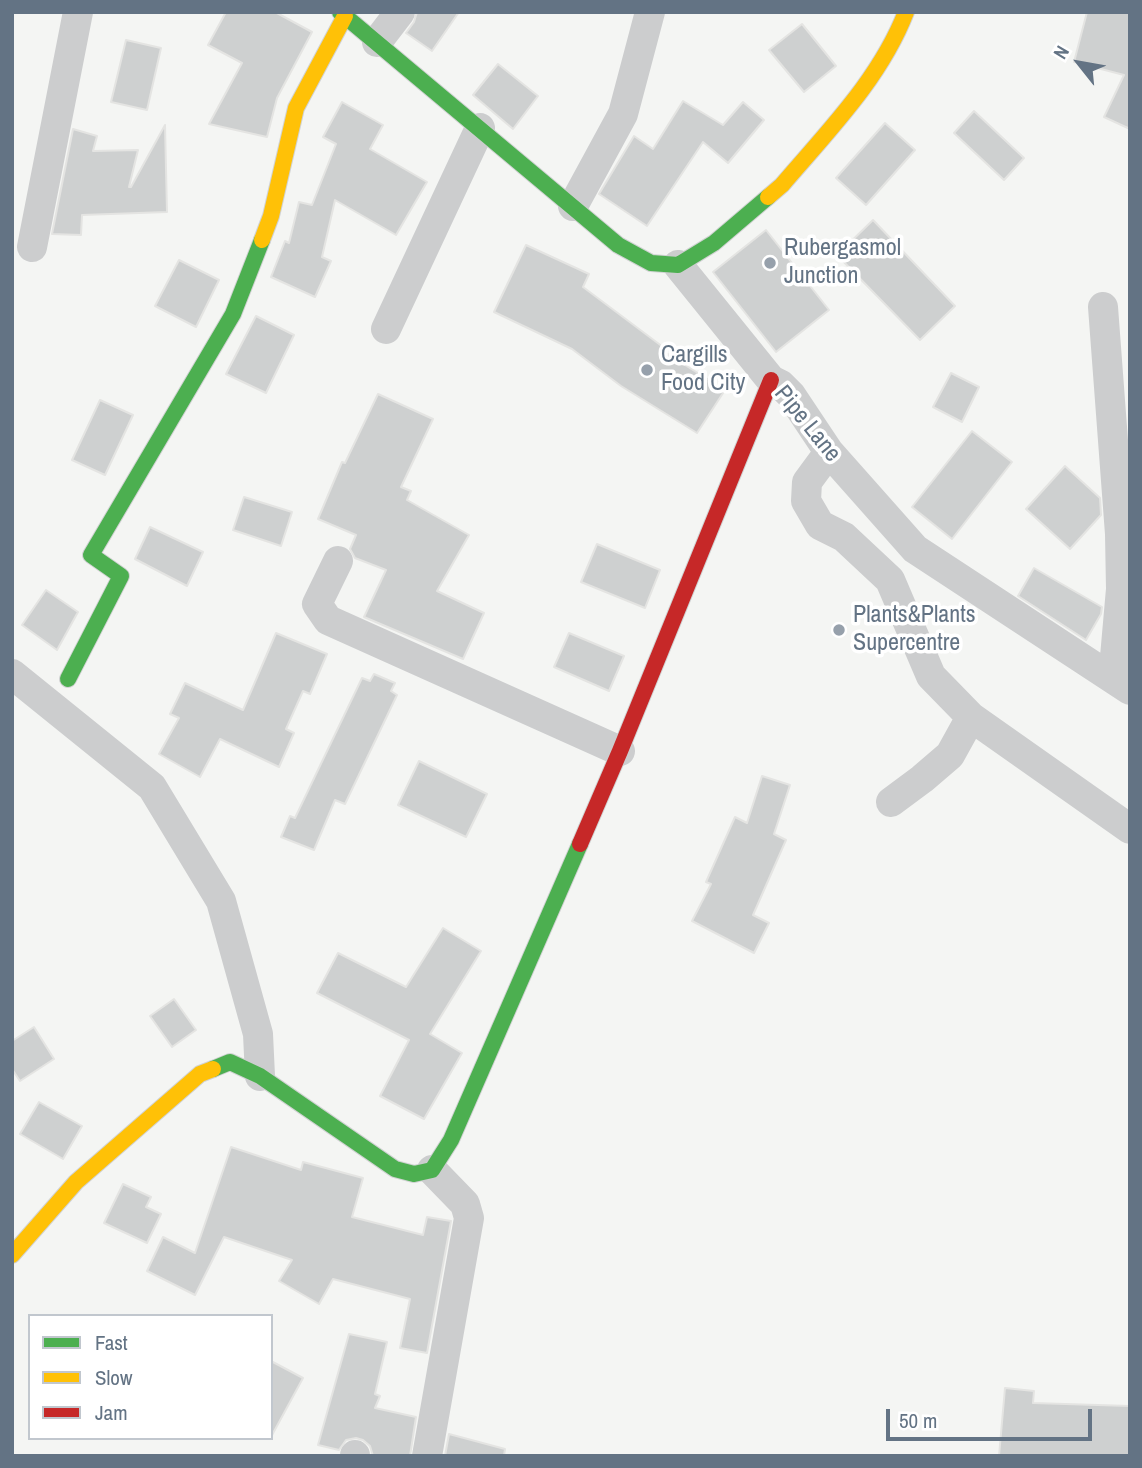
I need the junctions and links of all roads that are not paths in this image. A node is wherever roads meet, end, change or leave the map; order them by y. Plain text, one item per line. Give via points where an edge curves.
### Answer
1 (78, 12) edge
2 (400, 12) edge
3 (650, 12) edge
4 (906, 12) edge
5 (342, 14) edge
6 (377, 41) junction
7 (480, 128) junction
8 (573, 206) junction
9 (32, 247) dead end
10 (678, 265) junction
11 (1103, 307) dead end
12 (386, 329) dead end
13 (771, 380) junction
14 (829, 452) junction
15 (338, 561) dead end
16 (12, 674) edge
17 (68, 679) dead end
18 (1126, 685) edge
19 (971, 717) junction
20 (620, 751) junction
21 (891, 802) dead end
22 (1130, 829) edge
23 (260, 1076) junction
24 (432, 1170) junction
25 (12, 1255) edge
26 (427, 1456) edge

1 - 9 street
2 - 6 street
3 - 8 street via 623,114
4 - 10 street via 895,40 859,94 782,185 714,243
5 - 6 street
5 - 17 street via 296,108 271,216 233,314 91,555 121,576
6 - 7 street
7 - 8 street
7 - 12 street
8 - 10 street via 618,245 651,263
10 - 13 street, Pipe Lane
11 - 18 street via 1120,534 1115,657
13 - 14 street, Pipe Lane via 791,395
13 - 20 street
14 - 18 street, Pipe Lane via 915,549
14 - 19 street via 807,482 806,500 820,525 844,537 890,580 931,676
15 - 20 street via 317,604 328,620
16 - 23 street via 152,787 221,901 258,1034
19 - 21 street via 950,755
19 - 22 street
20 - 24 street via 451,1140
23 - 24 street via 395,1169 414,1174
23 - 25 street via 230,1062 200,1074 76,1182
24 - 26 street via 465,1204 469,1218

